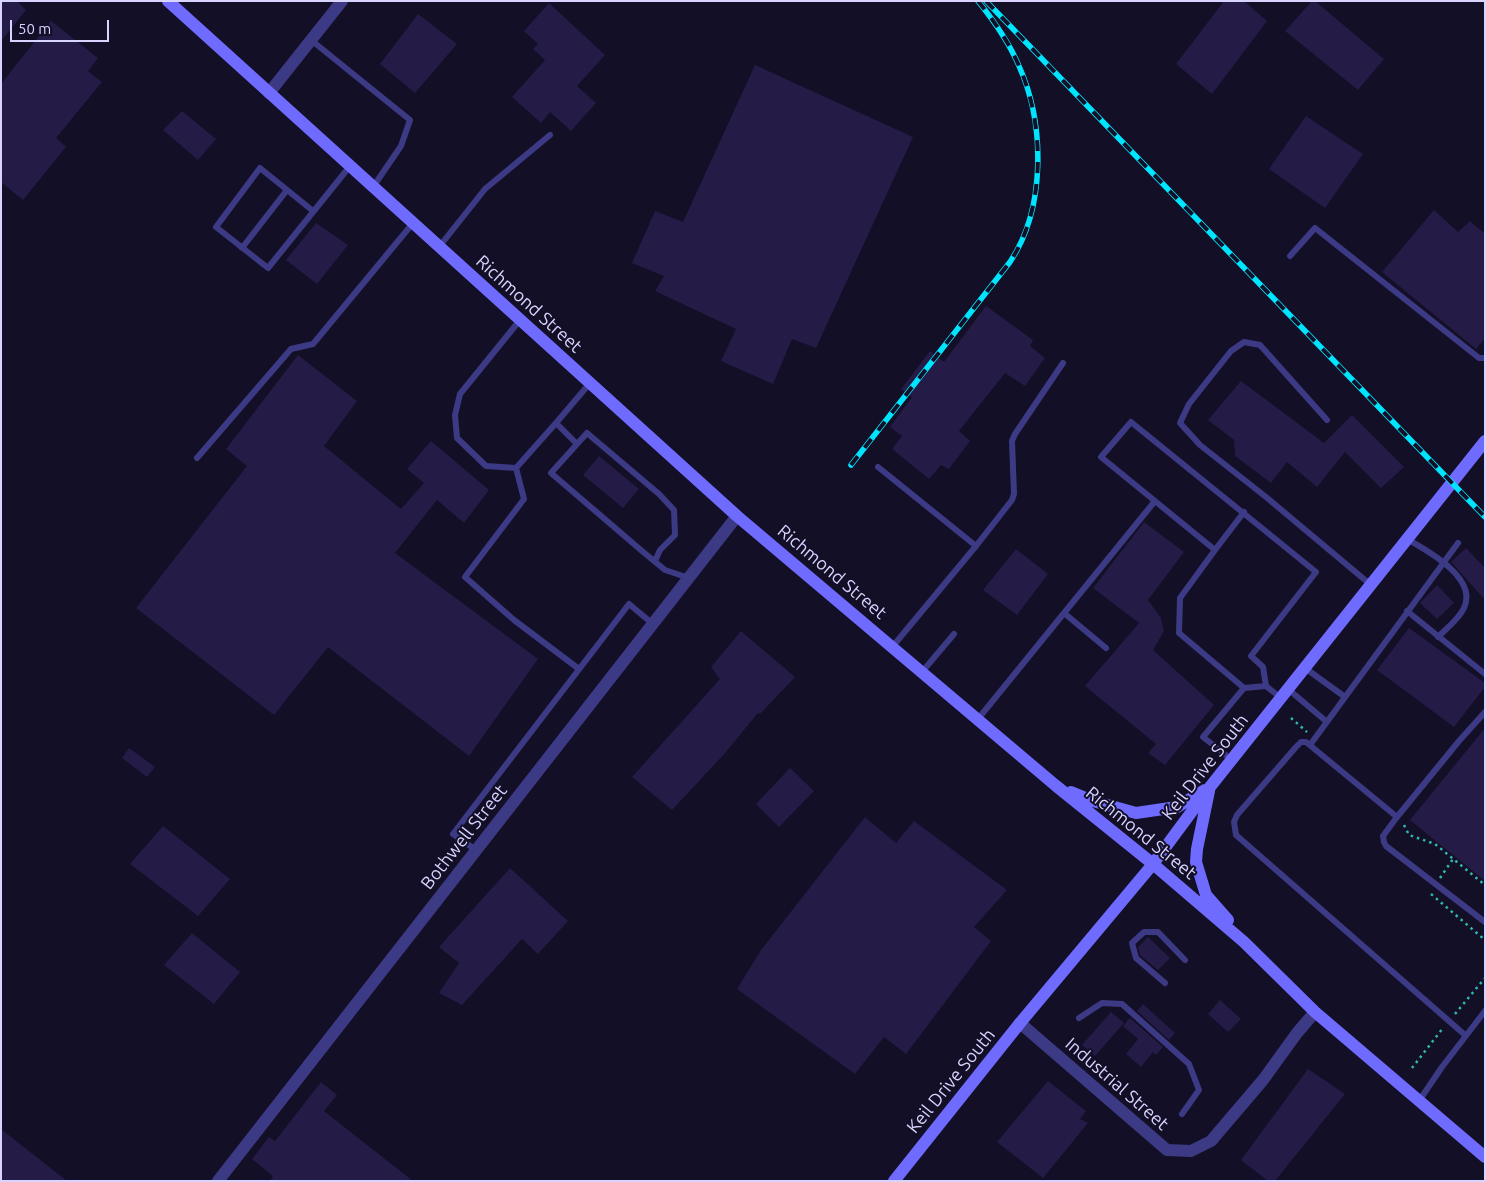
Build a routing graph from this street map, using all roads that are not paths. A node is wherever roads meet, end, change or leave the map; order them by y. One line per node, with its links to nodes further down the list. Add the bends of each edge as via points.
1 (168, 1): 4 (main road, Richmond Street)
2 (342, 1): 3 (street)
3 (311, 40): 4 (street); 7 (lane, via 410,120 401,146)
4 (269, 93): 6 (main road, Richmond Street)
5 (550, 135): 11 (lane, via 485,189)
6 (350, 166): 7 (main road, Richmond Street); 9 (lane)
7 (373, 187): 10 (main road, Richmond Street)
8 (287, 190): 9 (lane); 12 (lane); 12 (lane, via 260,168 216,227)
9 (313, 211): 12 (lane, via 268,268)
10 (413, 223): 11 (main road, Richmond Street); 22 (lane, via 313,344 291,349)
11 (439, 247): 14 (main road, Richmond Street)
12 (242, 248)
13 (1290, 256): 15 (lane, via 1315,228 1479,358)
14 (520, 320): 17 (main road, Richmond Street); 24 (lane, via 460,394 455,415 457,438 486,466)
15 (1485, 358)
16 (1063, 364): 30 (lane, via 1015,434 1012,441 1012,500)
17 (590, 383): 19 (lane); 27 (main road, Richmond Street)
18 (1327, 420): 35 (lane, via 1260,345 1244,342 1230,351 1189,404 1180,423 1200,445)
19 (556, 423): 21 (lane); 24 (lane)
20 (1485, 441): 28 (main road, Keil Drive South)
21 (577, 444): 32 (lane, via 551,473); 32 (lane, via 587,433 674,510 675,535)
22 (197, 458)
23 (878, 467): 30 (lane)
24 (516, 468): 44 (lane, via 524,499 466,577 514,620)
25 (1155, 501): 26 (lane, via 1101,457 1131,422); 31 (lane); 37 (lane)
26 (1244, 512): 31 (lane); 47 (lane, via 1316,572 1251,656 1263,667)
27 (738, 516): 34 (street, Bothwell Street); 41 (main road, Richmond Street)
28 (1407, 539): 33 (lane); 35 (main road, Keil Drive South)
29 (1458, 543): 33 (lane)
30 (976, 546): 41 (lane)
31 (1215, 550): 48 (lane, via 1180,598 1179,633)
32 (654, 561): 34 (lane, via 665,570)
33 (1444, 562): 36 (lane); 40 (lane, via 1465,585 1467,600 1460,615)
34 (689, 578): 38 (street, Bothwell Street)
35 (1371, 585): 43 (main road, Keil Drive South)
36 (1407, 611): 40 (lane); 50 (lane)
37 (1064, 613): 42 (lane); 52 (lane)
38 (653, 624): 44 (lane, via 630,604); 59 (street, Bothwell Street)
39 (954, 634): 45 (lane)
40 (1438, 637): 46 (lane)
41 (893, 646): 45 (main road, Richmond Street)
42 (1106, 648)
43 (1305, 668): 49 (main road, Keil Drive South); 50 (lane)
44 (579, 669): 59 (lane, via 453,834)
45 (922, 672): 52 (main road, Richmond Street)
46 (1485, 674)
47 (1266, 686): 48 (lane); 49 (lane)
48 (1244, 688): 55 (lane, via 1203,737)
49 (1284, 694): 53 (lane); 55 (main road, Keil Drive South)
50 (1345, 697): 53 (lane)
51 (1485, 712): 58 (lane)
52 (978, 719): 56 (main road, Richmond Street)
53 (1327, 722): 54 (lane)
54 (1310, 745): 58 (lane); 69 (lane, via 1301,742 1296,746 1237,815 1234,822 1236,835)
55 (1232, 760): 57 (main road, Keil Drive South)
56 (1055, 785): 57 (main road, via 1093,801 1136,813 1177,807); 60 (main road, Richmond Street)
57 (1210, 787): 60 (main road, Keil Drive South); 62 (main road, via 1196,862 1206,895)
58 (1397, 817): 61 (lane, via 1383,836 1386,846)
59 (476, 850): 73 (street, Bothwell Street)
60 (1153, 864): 62 (main road, Richmond Street); 68 (main road, Keil Drive South)
61 (1485, 922)
62 (1244, 942): 66 (main road, Richmond Street)
63 (1185, 960): 64 (lane, via 1158,932 1144,932 1132,943 1136,958)
64 (1165, 983)
65 (1485, 1011): 69 (lane)
66 (1315, 1012): 68 (street, Industrial Street, via 1211,1141 1191,1151 1166,1150); 70 (main road, Richmond Street)
67 (1079, 1018): 71 (lane, via 1102,1003 1122,1004 1189,1064 1199,1090)
68 (1020, 1024): 74 (main road, Keil Drive South)
69 (1465, 1035): 70 (lane)
70 (1419, 1101): 72 (main road, Richmond Street)
71 (1182, 1114)
72 (1485, 1157)
73 (218, 1181)
74 (894, 1181)

